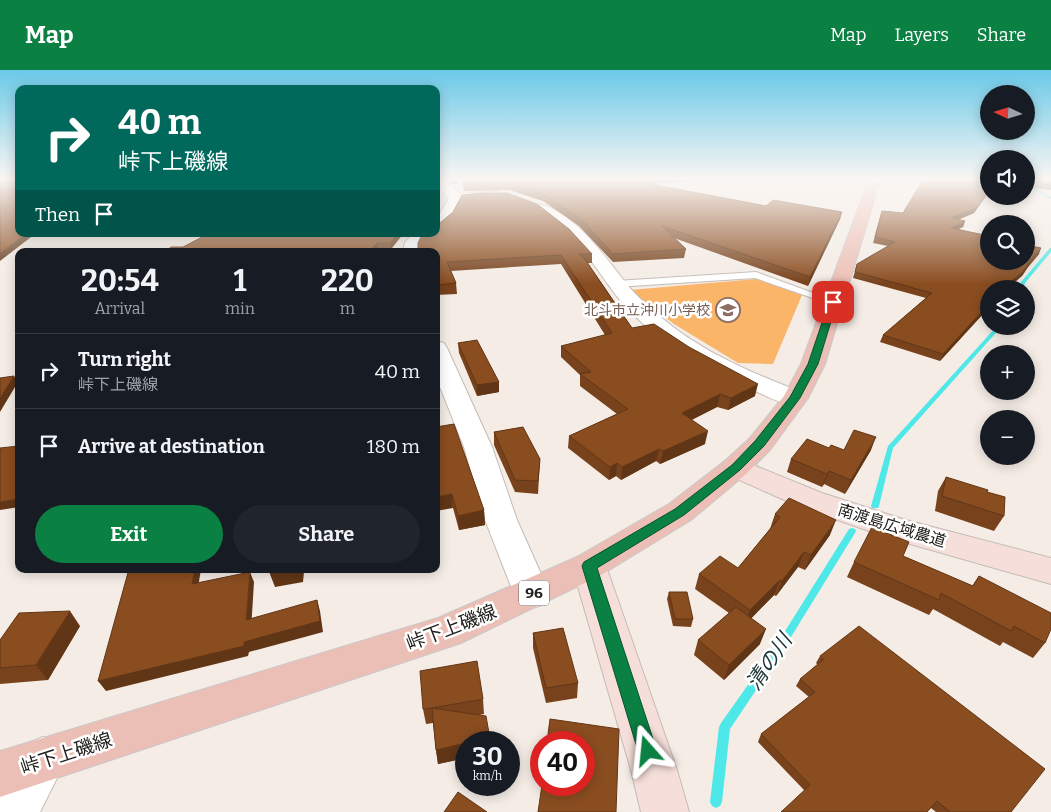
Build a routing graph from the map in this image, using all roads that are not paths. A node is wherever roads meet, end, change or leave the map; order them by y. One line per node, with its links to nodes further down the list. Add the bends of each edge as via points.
1 (549, 215): 5 (street, via 578,235)
2 (863, 215): 6 (main road, 峠下上磯線 / 96)
3 (418, 237): 4 (street)
4 (411, 248)
5 (616, 284): 6 (lane, via 756,275); 8 (street, via 652,320 691,347 768,388)
6 (833, 302): 8 (main road, 峠下上磯線 / 96, via 813,364)
7 (440, 366): 12 (street, via 478,447 501,520)
8 (795, 398): 9 (main road, 峠下上磯線 / 96, via 760,444)
9 (736, 467): 10 (main road, 峠下上磯線 / 96, via 680,512); 11 (street, 南渡島広域農道, via 811,500 902,530)
10 (589, 566): 12 (main road, 峠下上磯線 / 96); 16 (street)
11 (1051, 571)
12 (532, 594): 13 (main road, 峠下上磯線 / 96, via 447,632)
13 (43, 760): 14 (main road, 峠下上磯線 / 96); 15 (street)
14 (0, 774)
15 (14, 812)
16 (665, 812)

